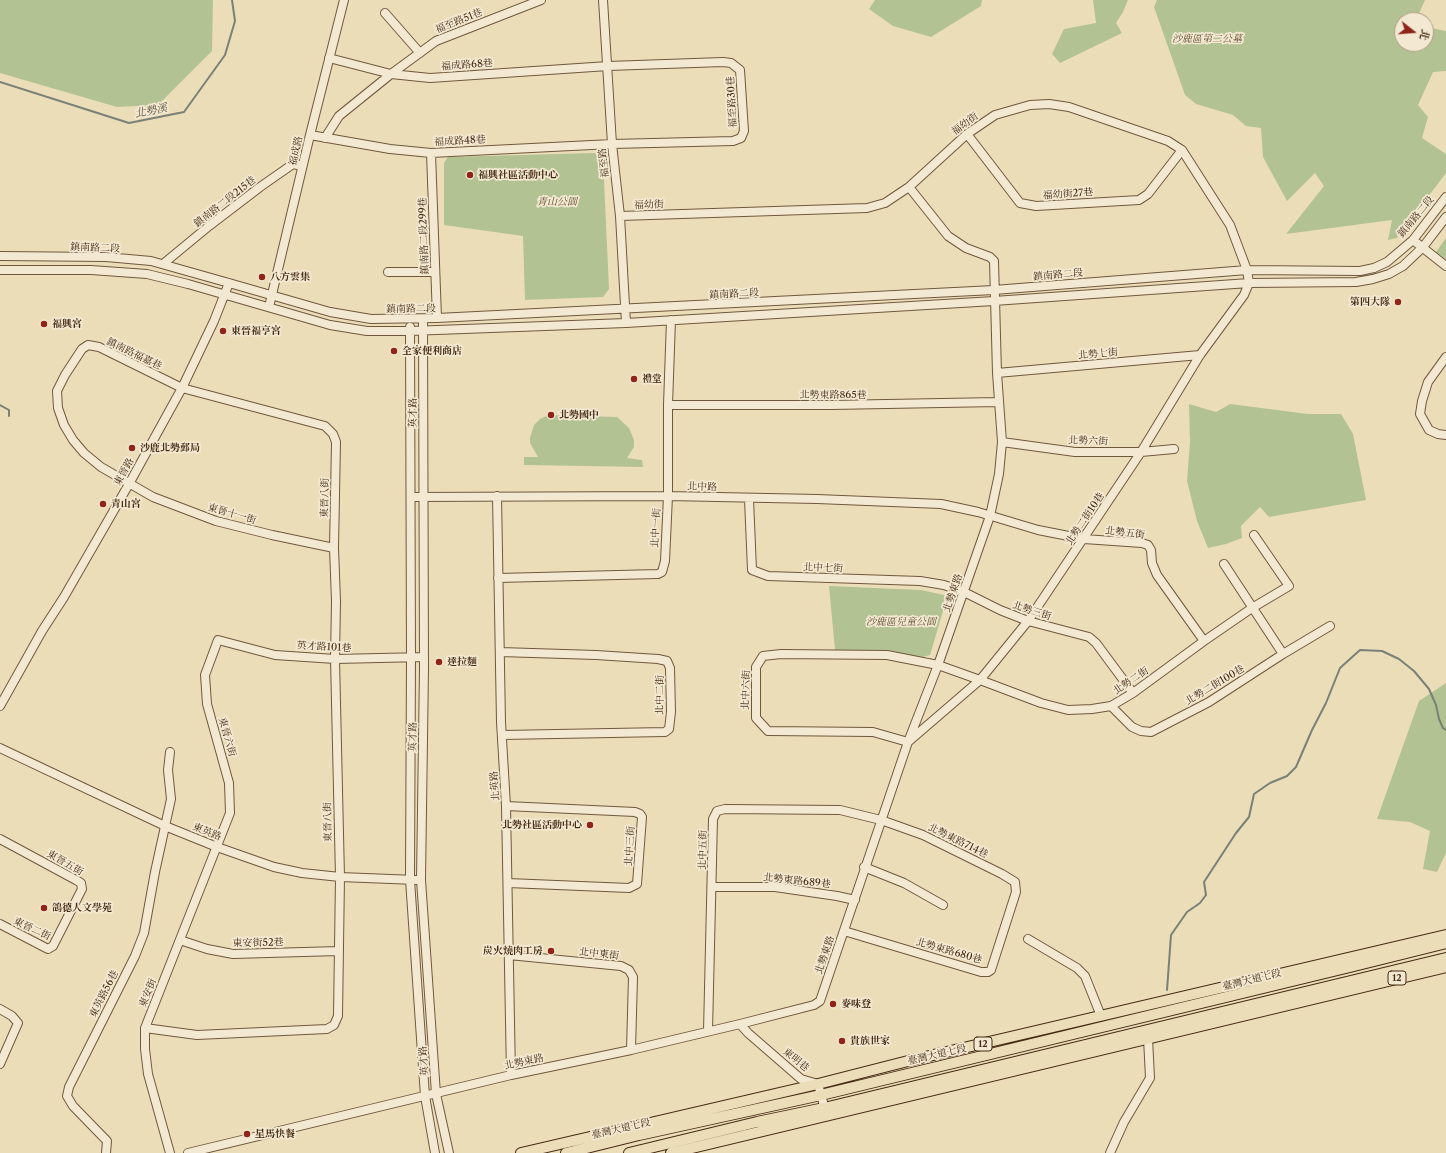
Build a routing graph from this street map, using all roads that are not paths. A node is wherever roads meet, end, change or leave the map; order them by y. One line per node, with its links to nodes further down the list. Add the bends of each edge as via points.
1 (344, 0): 6 (street, 福成路)
2 (541, 0): 5 (street, 福至路51巷, via 436,41)
3 (603, 0): 7 (street, 福至路)
4 (385, 13): 5 (street)
5 (420, 53): 8 (street, 福至路51巷)
6 (329, 58): 8 (street, 福成路68巷); 10 (street, 福成路)
7 (608, 66): 8 (street, 福成路68巷, via 430,78); 12 (street, 福至路); 12 (street, 福至路30巷, via 731,63 740,70 743,110 744,131 741,138 732,141)
8 (391, 74): 11 (street, 福至路51巷, via 339,116)
9 (966, 134): 13 (street, 福幼街, via 995,115 1030,105 1049,104 1069,107 1168,141); 13 (street, 福幼街27巷, via 1020,203 1036,206 1139,200 1148,194); 16 (street, 福幼街)
10 (310, 135): 11 (street, 福成路48巷); 15 (street, 福成路)
11 (325, 138): 14 (street, 福成路48巷)
12 (612, 144): 14 (street, 福成路48巷); 18 (street, 福至路)
13 (1182, 150): 26 (street, 福幼街, via 1230,225)
14 (431, 153): 28 (street, 鎮南路二段299巷)
15 (302, 166): 23 (street, 鎮南路二段215巷, via 293,164 209,226); 33 (street, 福成路)
16 (909, 187): 18 (street, 福幼街, via 885,203 868,208); 31 (street, 北勢東路, via 948,236 994,261)
17 (1446, 197): 20 (street, 鎮南路二段)
18 (620, 216): 36 (street, 福至路)
19 (1446, 217): 21 (street, 鎮南路二段)
20 (1413, 240): 21 (street); 26 (street, 鎮南路二段, via 1387,262 1360,271)
21 (1423, 247): 24 (street); 30 (street, 鎮南路二段, via 1403,266 1373,279 1356,282)
22 (0, 256): 23 (street, 鎮南路二段, via 106,258)
23 (163, 264): 29 (street, 鎮南路二段)
24 (1446, 266)
25 (0, 270): 32 (street, 鎮南路二段, via 91,270 147,274)
26 (1247, 270): 30 (street, 福幼街); 31 (street, 鎮南路二段)
27 (388, 272): 28 (street)
28 (435, 272): 37 (street, 鎮南路二段299巷)
29 (229, 283): 32 (street, 東晉路); 33 (street, 鎮南路二段)
30 (1248, 283): 34 (street, 鎮南路二段); 44 (street, 北勢二街10巷, via 1244,295)
31 (994, 290): 34 (street, 北勢東路); 36 (street, 鎮南路二段)
32 (225, 294): 35 (street, 鎮南路二段); 47 (street, 東晉路)
33 (272, 295): 35 (street, 福成路); 38 (street, 鎮南路二段, via 359,318)
34 (994, 301): 40 (street, 鎮南路二段); 46 (street, 北勢東路)
35 (269, 306): 42 (street, 鎮南路二段, via 348,329)
36 (625, 310): 37 (street, 鎮南路二段); 41 (street, 福至路)
37 (437, 318): 39 (street, 鎮南路二段)
38 (410, 319): 39 (street, 鎮南路二段); 42 (street, 英才路)
39 (423, 319): 43 (street, 英才路)
40 (671, 320): 41 (street, 鎮南路二段); 49 (street, 北中一街)
41 (626, 323): 43 (street, 鎮南路二段)
42 (410, 331): 43 (street, 鎮南路二段); 55 (street, 英才路)
43 (423, 331): 56 (street, 英才路)
44 (1200, 355): 46 (street, 北勢七街); 53 (street, 北勢二街10巷)
45 (1446, 357): 50 (street, via 1428,382 1420,414 1429,430)
46 (996, 373): 48 (street, 北勢東路)
47 (182, 388): 54 (street, 東晉路); 54 (street, 鎮南路福嘉巷, via 99,347 88,345 82,349 65,375 57,391 58,408 64,425 84,453 101,467); 63 (street, 東晉八街, via 318,424 333,434 336,442)
48 (998, 402): 49 (street, 北勢東路865巷, via 831,406); 51 (street, 北勢東路)
49 (668, 405): 58 (street, 北中一街)
50 (1446, 435)
51 (1002, 442): 53 (street, 北勢六街, via 1075,452); 60 (street, 北勢東路, via 999,474)
52 (1174, 449): 53 (street, 北勢六街)
53 (1141, 452): 62 (street, 北勢二街10巷)
54 (130, 484): 63 (street, 東晉十一街, via 153,497 216,521); 80 (street, 東晉路)
55 (411, 496): 56 (street, 北中路); 75 (street, 英才路)
56 (424, 496): 57 (street, 北中路); 74 (street, 英才路)
57 (497, 496): 58 (street, 北中路); 65 (street, 北英路)
58 (668, 496): 59 (street, 北中路); 65 (street, 北中一街, via 665,561 662,572 658,574)
59 (749, 498): 60 (street, 北中路, via 941,504); 66 (street, 北中七街, via 752,570 758,573 768,576 920,581)
60 (990, 516): 62 (street, 北勢五街, via 1038,530); 66 (street, 北勢東路)
61 (1254, 535): 67 (street, 北勢二街, via 1289,586)
62 (1084, 539): 68 (street, 北勢二街10巷); 70 (street, 北勢五街, via 1148,545 1157,575)
63 (334, 548): 76 (street, 東晉八街)
64 (1224, 564): 67 (street)
65 (498, 578): 72 (street, 北英路)
66 (964, 592): 68 (street, 北勢三街); 77 (street, 北勢東路)
67 (1252, 608): 70 (street, 北勢二街); 73 (street)
68 (1028, 621): 78 (street, 北勢二街10巷); 79 (street, 北勢三街, via 1089,637)
69 (1330, 626): 73 (street, 北勢二街100巷)
70 (1204, 641): 79 (street, 北勢二街)
71 (226, 642): 76 (street, 英才路101巷, via 275,655); 90 (street, 東晉六街, via 218,640 205,675 207,704 230,783 230,813)
72 (500, 652): 82 (street, 北英路); 82 (street, 北中二街, via 596,654 658,659 667,661 670,668 671,712 669,729 665,732)
73 (1283, 654): 81 (street, 北勢二街100巷, via 1209,702 1151,732 1141,731 1132,726)
74 (424, 657): 75 (street, 英才路101巷); 94 (street, 英才路)
75 (412, 658): 76 (street, 英才路101巷); 93 (street, 英才路)
76 (335, 659): 92 (street, 東晉八街)
77 (938, 665): 78 (street, 北勢二街); 83 (street, 北勢東路); 83 (street, 北中六街, via 887,655 781,654 763,656 756,667 756,718 768,731 873,732)
78 (980, 680): 81 (street, 北勢二街, via 1041,703 1068,710); 83 (street, 北勢二街10巷)
79 (1133, 693): 81 (street, 北勢二街)
80 (0, 706)
81 (1111, 706)
82 (502, 735): 86 (street, 北英路)
83 (908, 742): 87 (street, 北勢東路)
84 (0, 748): 88 (street, 東英路)
85 (170, 752): 88 (street, via 168,770 171,799)
86 (506, 806): 95 (street, 北英路); 95 (street, 北中三街, via 635,812 642,817 637,884 629,888)
87 (881, 820): 91 (street, 北勢東路); 96 (street, 北中五街, via 840,810 717,811 713,819); 97 (street, 北勢東路714巷, via 923,835 1002,874 1015,882)
88 (165, 826): 90 (street, 東英路); 125 (street, 東英路56巷, via 144,933 69,1087 67,1096 72,1106 107,1141)
89 (0, 839): 100 (street, 東晉五街, via 81,883 82,889)
90 (217, 847): 92 (street, 東英路, via 274,867); 105 (street, 東安街)
91 (864, 868): 98 (street, 北勢東路); 99 (street, via 904,883)
92 (340, 877): 93 (street, 東英路); 107 (street, 東晉八街)
93 (410, 880): 94 (street, 東英路); 123 (street, 英才路)
94 (421, 880): 121 (street, 英才路)
95 (508, 883): 108 (street, 北英路)
96 (712, 887): 98 (street, 北勢東路689巷, via 775,887); 115 (street, 北中五街)
97 (1016, 892): 102 (street, 北勢東路680巷, via 991,970 988,972)
98 (855, 900): 102 (street, 北勢東路)
99 (943, 905)
100 (65, 923): 101 (street, 東晉二街, via 53,946 48,949)
101 (0, 924)
102 (844, 931): 113 (street, 北勢東路, via 820,1001 814,1005)
103 (1446, 935): 112 (main road, 臺灣大道七段 / 12)
104 (1028, 939): 112 (street, via 1077,968 1085,976)
105 (180, 940): 107 (street, 東安街52巷, via 233,954); 114 (street, 東安街)
106 (1446, 943): 122 (main road, 臺灣大道七段 / 12)
107 (339, 951): 114 (street, 東晉八街, via 338,1016 334,1025 327,1030 197,1035)
108 (509, 956): 117 (street, 北中東街, via 621,966 629,970 633,977); 119 (street, 北英路)
109 (1446, 958): 124 (main road, 12)
110 (1446, 967): 116 (main road, 12)
111 (0, 1010): 118 (street, via 12,1016 18,1023)
112 (1101, 1016): 120 (main road, 臺灣大道七段 / 12)
113 (740, 1024): 115 (street, 北勢東路); 120 (street, 東明巷, via 801,1079)
114 (145, 1028): 126 (street, 東安街, via 148,1074)
115 (708, 1031): 117 (street, 北勢東路)
116 (1148, 1038): 124 (main road, 12); 134 (street, via 1150,1078 1124,1122)
117 (631, 1050): 119 (street, 北勢東路)
118 (0, 1064)
119 (511, 1075): 121 (street, 北勢東路)
120 (818, 1084): 122 (street); 130 (main road, 臺灣大道七段 / 12)
121 (436, 1094): 123 (street, 北勢東路); 129 (street, 英才路)
122 (821, 1095): 124 (street); 131 (main road, 臺灣大道七段 / 12)
123 (425, 1096): 127 (street, 北勢東路); 128 (street, 英才路)
124 (825, 1112): 132 (main road, 12, via 757,1122); 133 (main road, 12)
125 (106, 1153)
126 (170, 1153)
127 (188, 1153)
128 (435, 1153)
129 (449, 1153)
130 (521, 1153)
131 (566, 1153)
132 (629, 1153)
133 (671, 1153)
134 (1110, 1153)

